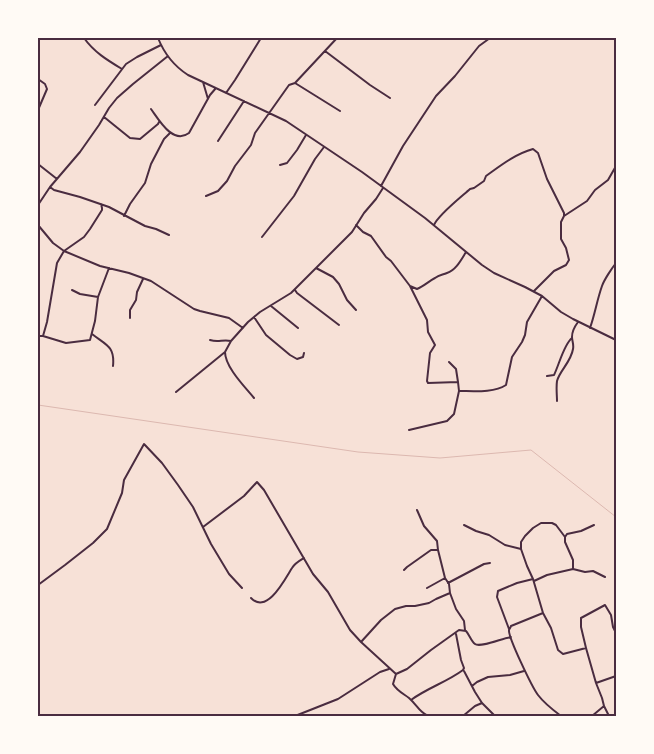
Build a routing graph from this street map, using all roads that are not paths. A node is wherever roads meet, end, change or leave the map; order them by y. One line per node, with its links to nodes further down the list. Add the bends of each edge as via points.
1 (45, 38): 7 (street)
2 (84, 38): 11 (street, via 90,47)
3 (158, 38): 8 (street)
4 (261, 38): 16 (street)
5 (337, 38): 9 (street)
6 (490, 38): 36 (street, via 479,46 436,96)
7 (38, 39)
8 (161, 45): 10 (street); 11 (street)
9 (325, 50): 14 (street); 17 (street)
10 (168, 56): 13 (street, via 179,69); 24 (street, via 118,98)
11 (122, 69): 20 (street)
12 (38, 79): 25 (street, via 47,89 38,110)
13 (203, 82): 15 (street); 18 (street)
14 (295, 83): 22 (street); 23 (street, via 288,85)
15 (216, 88): 16 (street); 18 (street)
16 (226, 93): 19 (street)
17 (390, 98)
18 (208, 99): 27 (street, via 189,133 182,136)
19 (244, 101): 23 (street); 29 (street)
20 (96, 105)
21 (151, 109): 26 (street)
22 (340, 111)
23 (270, 113): 28 (street); 37 (street, via 227,181 218,191)
24 (104, 117): 26 (street, via 130,138 140,139); 34 (street)
25 (38, 121)
26 (159, 122): 27 (street)
27 (170, 133): 40 (street, via 164,138 145,183)
28 (306, 135): 30 (street); 32 (street, via 287,163)
29 (218, 141)
30 (324, 147): 36 (street); 46 (street, via 294,196)
31 (38, 164): 34 (street)
32 (280, 165)
33 (616, 166): 41 (street, via 608,180)
34 (57, 179): 35 (street)
35 (50, 187): 38 (street); 39 (street)
36 (382, 187): 43 (street); 44 (street)
37 (206, 196)
38 (101, 204): 40 (street); 47 (street, via 102,210 90,230)
39 (38, 205)
40 (124, 216): 45 (street)
41 (564, 216): 43 (street, via 538,153 533,149 494,169 484,181 444,212); 56 (street, via 561,239 569,260)
42 (38, 225): 47 (street)
43 (434, 225): 48 (street)
44 (356, 226): 51 (street); 53 (street, via 371,236)
45 (169, 235)
46 (262, 236)
47 (64, 251): 50 (street); 70 (street, via 57,263)
48 (466, 252): 53 (street, via 448,273 420,288); 56 (street, via 494,273)
49 (616, 263): 67 (street, via 602,284)
50 (109, 268): 52 (street); 58 (street)
51 (316, 268): 55 (street); 60 (street, via 333,276)
52 (143, 278): 62 (street); 65 (street, via 194,309 229,318)
53 (410, 286): 80 (street, via 428,320 428,332 435,345 430,353 427,381)
54 (72, 290): 58 (street)
55 (295, 290): 59 (street); 64 (street)
56 (533, 291): 57 (street)
57 (542, 296): 63 (street); 81 (street, via 512,357 506,385 489,390)
58 (98, 297): 68 (street)
59 (271, 306): 61 (street); 66 (street)
60 (356, 310)
61 (254, 317): 65 (street); 76 (street, via 266,335 290,356 297,359)
62 (130, 318)
63 (578, 322): 67 (street); 71 (street)
64 (339, 325)
65 (243, 328): 73 (street)
66 (298, 328)
67 (590, 328): 74 (street)
68 (92, 334): 70 (street, via 90,340 66,342); 78 (street, via 112,350)
69 (38, 336): 70 (street)
70 (43, 336)
71 (572, 338): 79 (street, via 567,342 554,375); 84 (street, via 573,350 558,381)
72 (210, 340): 73 (street)
73 (231, 340): 75 (street)
74 (616, 340)
75 (224, 352): 82 (street); 83 (street, via 229,367)
76 (304, 353)
77 (449, 362): 80 (street, via 456,369)
78 (113, 366)
79 (547, 376)
80 (458, 382): 81 (street)
81 (459, 391): 85 (street, via 454,414 447,421)
82 (176, 392)
83 (254, 398)
84 (557, 401)
85 (409, 430)
86 (417, 510): 92 (street, via 424,526 437,541)
87 (464, 525): 91 (street, via 505,545)
88 (594, 525): 90 (street)
89 (203, 527): 93 (street, via 257,482); 101 (street, via 178,485 144,444 124,480 107,529); 102 (street, via 229,574)
90 (564, 536): 91 (street, via 556,525 541,523 525,536); 95 (street)
91 (521, 549): 99 (street)
92 (438, 550): 96 (street, via 431,550); 98 (street)
93 (304, 558): 105 (street, via 296,562 272,597 260,602); 112 (street)
94 (490, 564): 100 (street)
95 (573, 569): 97 (street, via 593,571); 99 (street)
96 (404, 570)
97 (605, 577)
98 (445, 578): 100 (street); 103 (street)
99 (534, 580): 106 (street); 108 (street, via 498,591 497,597)
100 (448, 583): 104 (street)
101 (38, 585)
102 (242, 588)
103 (427, 588)
104 (450, 593): 107 (street); 112 (street, via 429,603 395,609)
105 (250, 598)
106 (543, 613): 108 (street, via 511,626); 113 (street, via 558,650 563,654)
107 (465, 630): 109 (street); 111 (street, via 478,646)
108 (509, 630): 111 (street)
109 (456, 633): 115 (street); 117 (street)
110 (616, 633): 113 (street, via 605,606 595,610 581,618)
111 (511, 637): 116 (street)
112 (361, 642): 114 (street)
113 (586, 648): 119 (street)
114 (389, 668): 117 (street); 124 (street, via 338,699)
115 (463, 670): 120 (street); 121 (street)
116 (524, 672): 120 (street, via 488,677); 128 (street, via 538,695)
117 (396, 674): 121 (street, via 393,684)
118 (616, 676): 119 (street)
119 (596, 683): 123 (street)
120 (472, 686): 122 (street)
121 (411, 700): 125 (street, via 422,714)
122 (482, 702): 126 (street); 127 (street)
123 (604, 706): 129 (street); 130 (street)
124 (295, 716)
125 (428, 716)
126 (463, 716)
127 (495, 716)
128 (561, 716)
129 (592, 716)
130 (609, 716)

